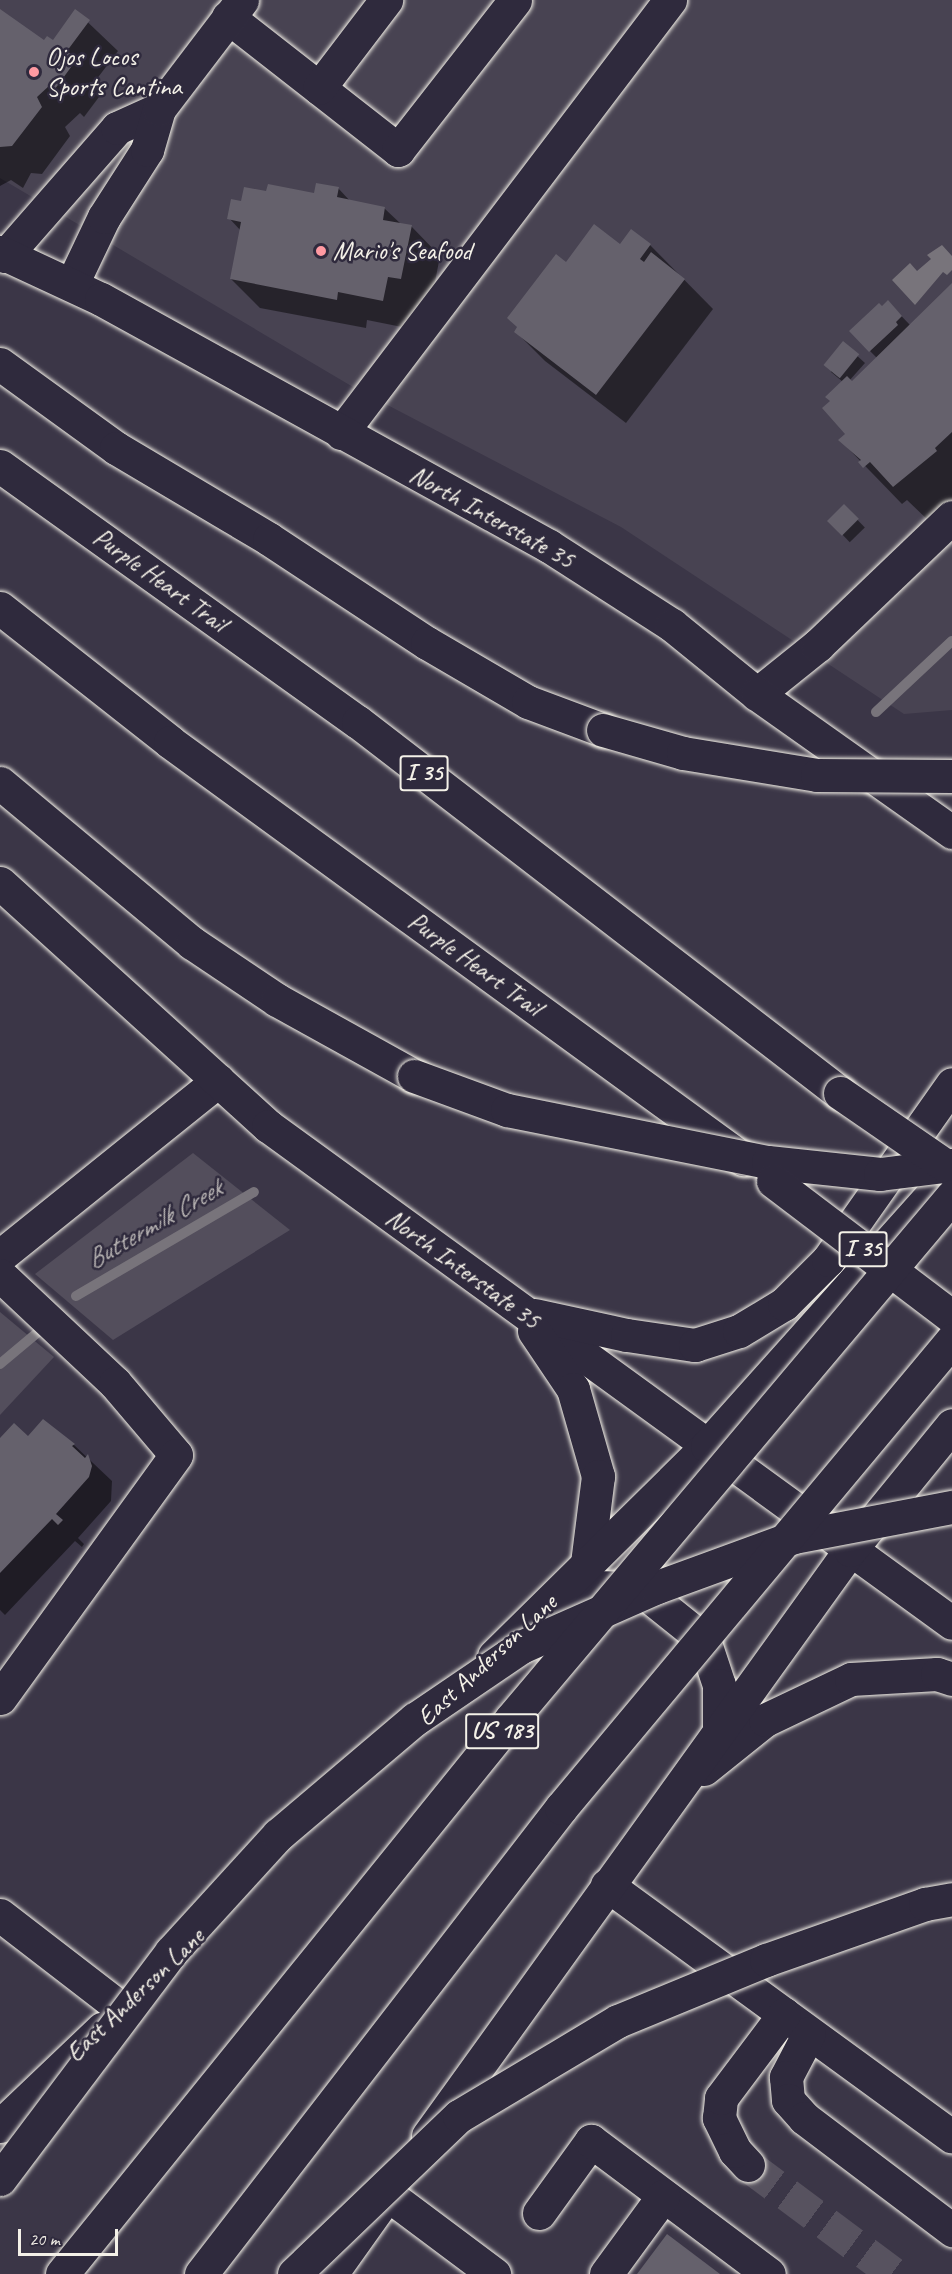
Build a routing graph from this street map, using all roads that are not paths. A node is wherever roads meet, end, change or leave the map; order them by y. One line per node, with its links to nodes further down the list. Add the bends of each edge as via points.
1 (386, 0): 5 (main road)
2 (515, 0): 5 (main road, via 398,150)
3 (670, 0): 10 (main road)
4 (235, 9): 5 (main road); 6 (main road)
5 (319, 88)
6 (159, 109): 7 (main road, via 117,128); 8 (main road, via 147,150 92,238)
7 (2, 254): 8 (main road, North Interstate 35)
8 (72, 284): 10 (main road, North Interstate 35)
9 (0, 364): 15 (main road, bridge, via 116,448 528,702 603,730 683,753 817,775)
10 (341, 433): 14 (main road, North Interstate 35, via 549,546 672,625)
11 (0, 466): 23 (main road, Purple Heart Trail / I 35, bridge, via 358,722 840,1093)
12 (952, 517): 14 (main road, via 818,645)
13 (0, 608): 28 (main road, Purple Heart Trail / I 35, bridge, via 170,742 774,1181)
14 (757, 694): 17 (main road, North Interstate 35)
15 (952, 776)
16 (0, 783): 22 (main road, bridge, via 192,943 277,1000 414,1076 507,1110 768,1162 880,1174)
17 (945, 824): 18 (main road)
18 (952, 854)
19 (0, 883): 20 (main road, North Interstate 35)
20 (218, 1081): 25 (main road); 27 (main road, North Interstate 35, via 268,1126)
21 (952, 1084): 27 (main road, via 828,1260 784,1304 739,1331 695,1345)
22 (952, 1165)
23 (952, 1171): 31 (main road, East Anderson Lane)
24 (952, 1197): 54 (main road, US 183, bridge, via 511,1719)
25 (0, 1256)
26 (0, 1275): 38 (main road, via 115,1383 176,1455)
27 (521, 1312): 31 (main road, North Interstate 35); 34 (main road, via 573,1389 598,1476)
28 (952, 1317)
29 (952, 1340): 55 (main road, bridge, via 561,1808)
30 (952, 1425): 33 (main road)
31 (707, 1446): 33 (main road, North Interstate 35); 34 (main road, East Anderson Lane)
32 (952, 1507): 49 (main road, bridge, via 794,1537 657,1587 521,1647 416,1719 278,1835 171,1952)
33 (850, 1550): 36 (main road, North Interstate 35); 39 (main road)
34 (587, 1563): 35 (main road, East Anderson Lane)
35 (532, 1622): 39 (main road, via 592,1587 639,1588 704,1640 719,1685); 44 (main road, East Anderson Lane, via 277,1854)
36 (952, 1623)
37 (952, 1679): 40 (main road, via 937,1674 851,1679 765,1720)
38 (0, 1698)
39 (719, 1728): 40 (main road)
40 (672, 1794): 41 (main road)
41 (607, 1885): 45 (main road); 50 (main road)
42 (952, 1899): 56 (main road, bridge, via 925,1904 766,1960 618,2021 459,2116)
43 (0, 1915): 44 (main road)
44 (123, 2009): 46 (main road, East Anderson Lane)
45 (797, 2024): 47 (main road); 48 (main road, via 721,2098 719,2118 735,2151); 53 (main road, via 786,2077 788,2100 804,2118)
46 (0, 2126)
47 (952, 2138)
48 (748, 2165)
49 (0, 2179)
50 (387, 2194): 57 (main road); 58 (main road)
51 (663, 2196): 52 (main road, via 591,2141); 59 (main road); 60 (main road)
52 (539, 2213)
53 (952, 2230)
54 (62, 2274)
55 (201, 2274)
56 (294, 2274)
57 (331, 2274)
58 (494, 2274)
59 (606, 2274)
60 (769, 2274)

